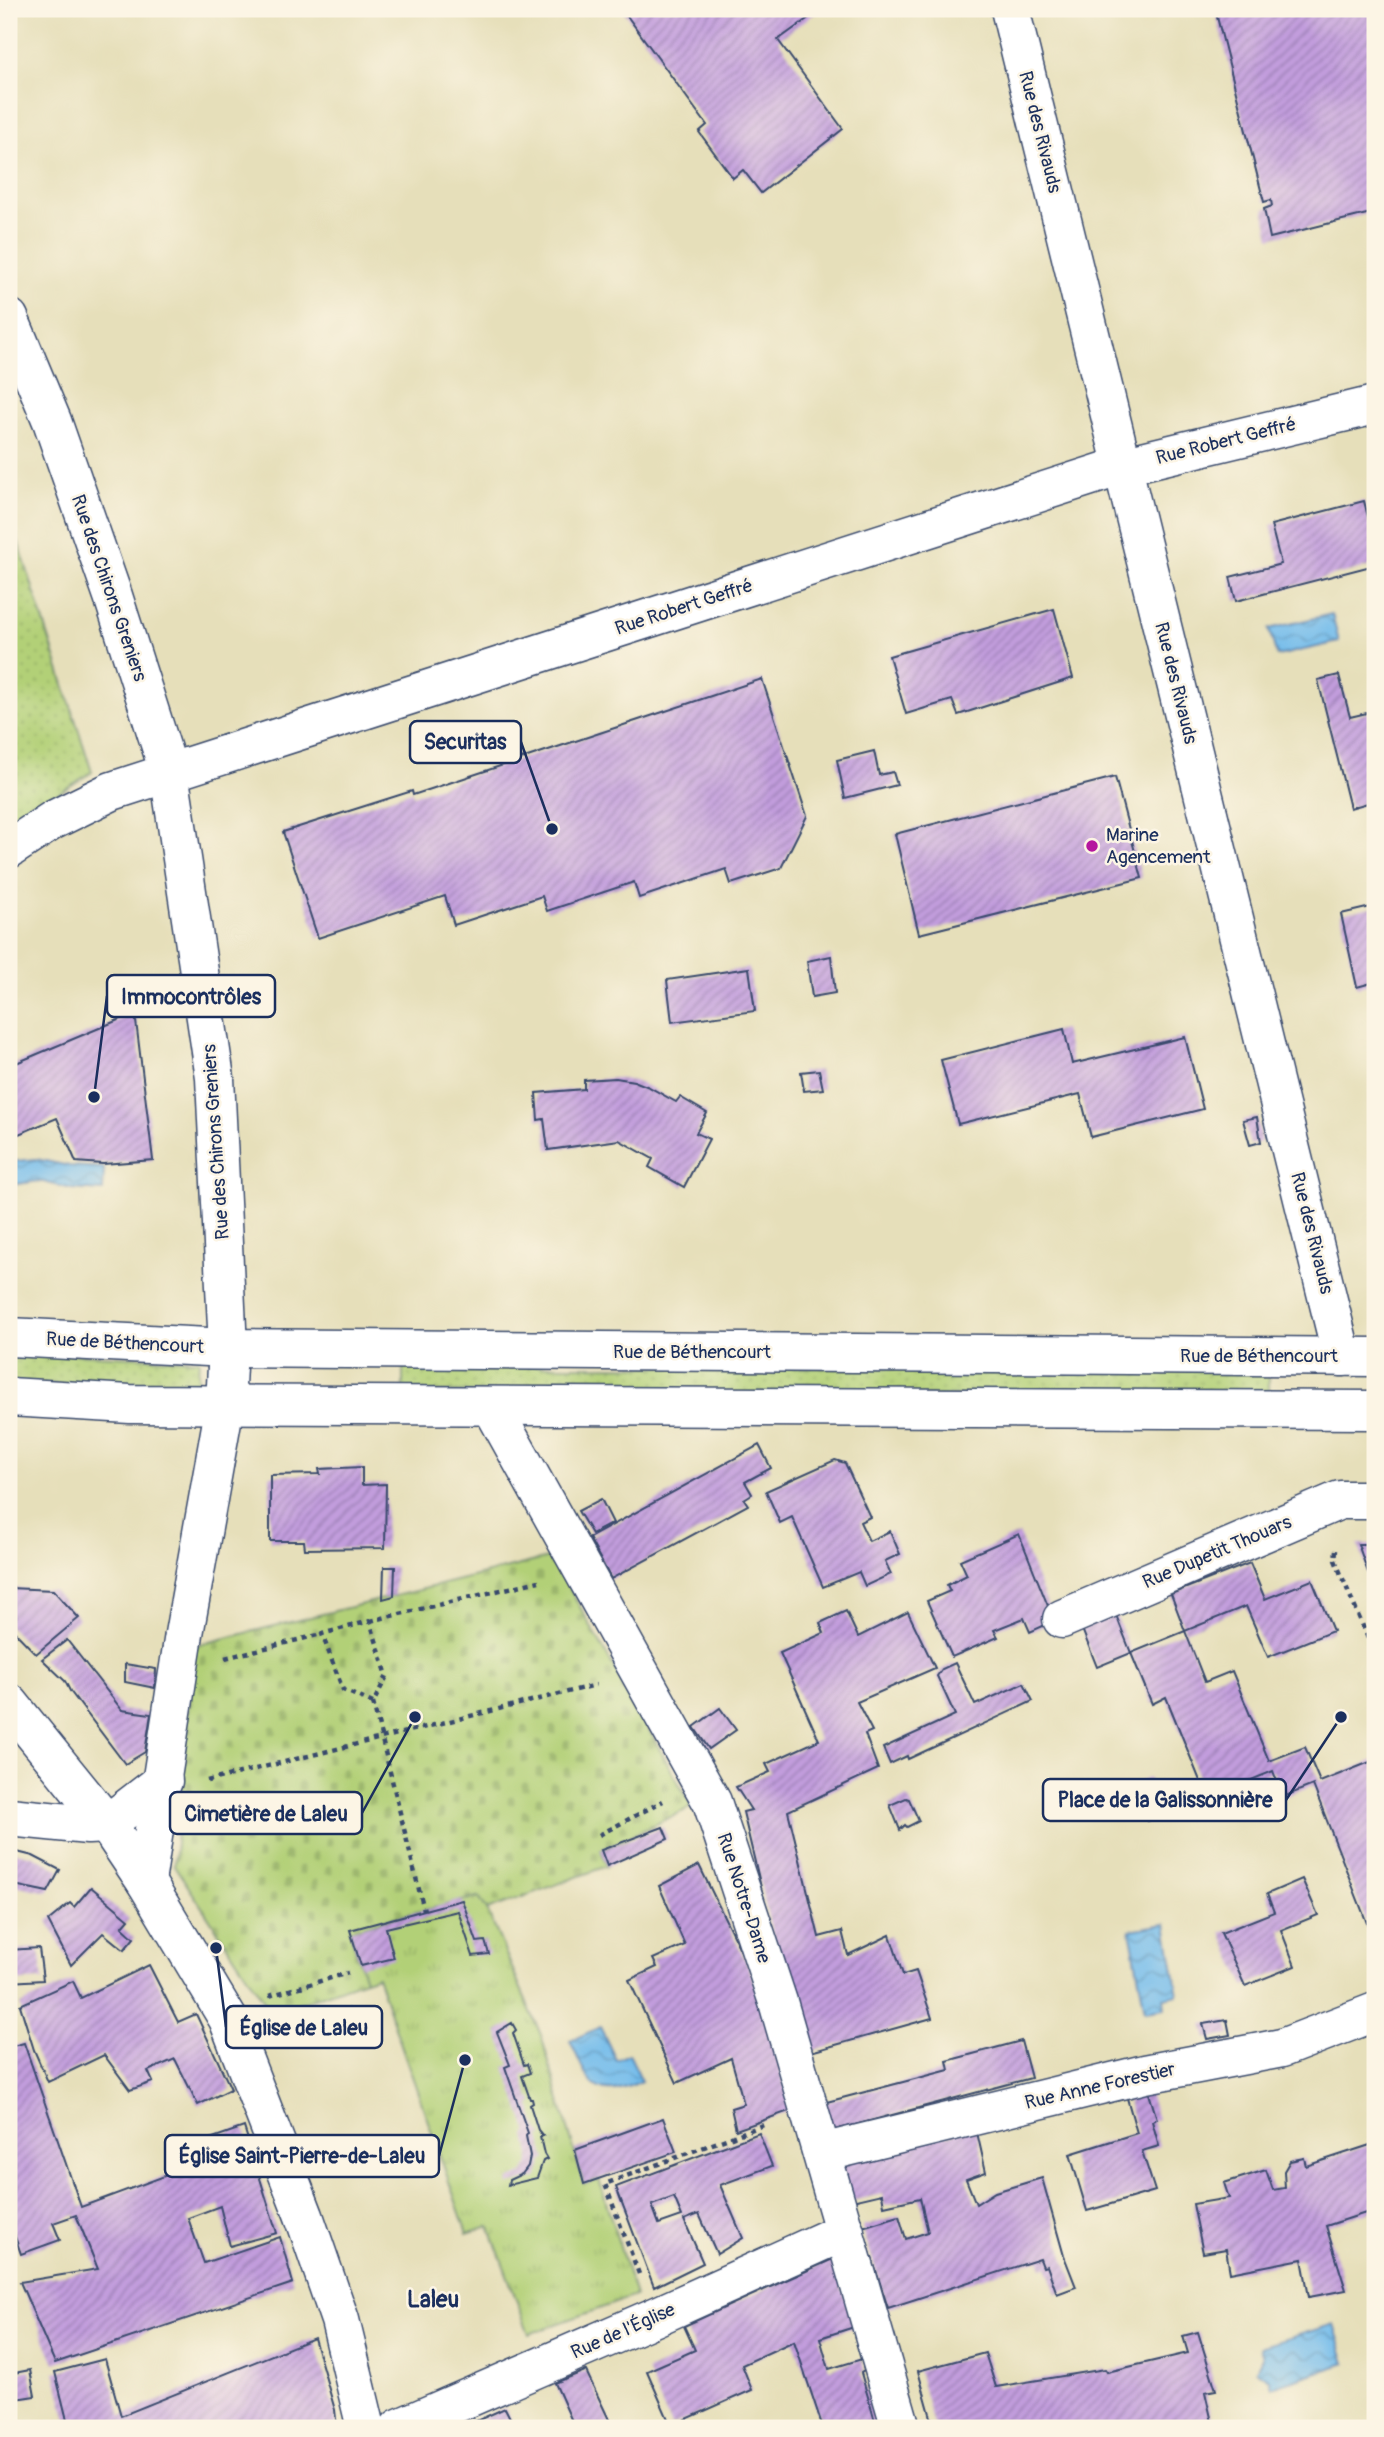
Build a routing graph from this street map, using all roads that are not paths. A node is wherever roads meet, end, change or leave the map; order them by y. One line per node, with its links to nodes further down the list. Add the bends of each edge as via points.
1 (1010, 9): 4 (street, Rue des Rivauds)
2 (9, 318): 5 (street, Rue des Chirons Greniers, via 52,421)
3 (1375, 405): 4 (street, Rue Robert Geffré)
4 (1122, 466): 5 (street, Rue Robert Geffré); 9 (street, Rue des Rivauds)
5 (169, 772): 6 (street, Rue Robert Geffré, via 112,791 53,820); 8 (street, Rue des Chirons Greniers, via 215,1078)
6 (9, 849)
7 (9, 1337): 8 (street, Rue de Béthencourt)
8 (228, 1348): 9 (street, Rue de Béthencourt); 11 (street, Rue des Chirons Greniers)
9 (1359, 1357)
10 (9, 1397): 11 (street, via 130,1405)
11 (225, 1404): 12 (street); 17 (street, Rue des Chirons Greniers)
12 (492, 1407): 13 (street); 22 (street, Rue Notre-Dame, via 712,1802)
13 (1375, 1410)
14 (1357, 1500): 15 (street, Rue Dupetit Thouars)
15 (1062, 1619)
16 (9, 1703): 19 (street)
17 (163, 1781): 19 (street); 20 (street, Rue des Chirons Greniers)
18 (9, 1817): 19 (street)
19 (107, 1824): 20 (street)
20 (146, 1882): 24 (street, via 228,2019 340,2320)
21 (1375, 2011): 22 (street, Rue Anne Forestier, via 1282,2048 1145,2074)
22 (822, 2152): 23 (street, Rue Notre-Dame)
23 (845, 2231): 25 (street, Rue de l'Église); 26 (street, Rue Notre-Dame)
24 (366, 2428)
25 (399, 2428)
26 (901, 2428)

